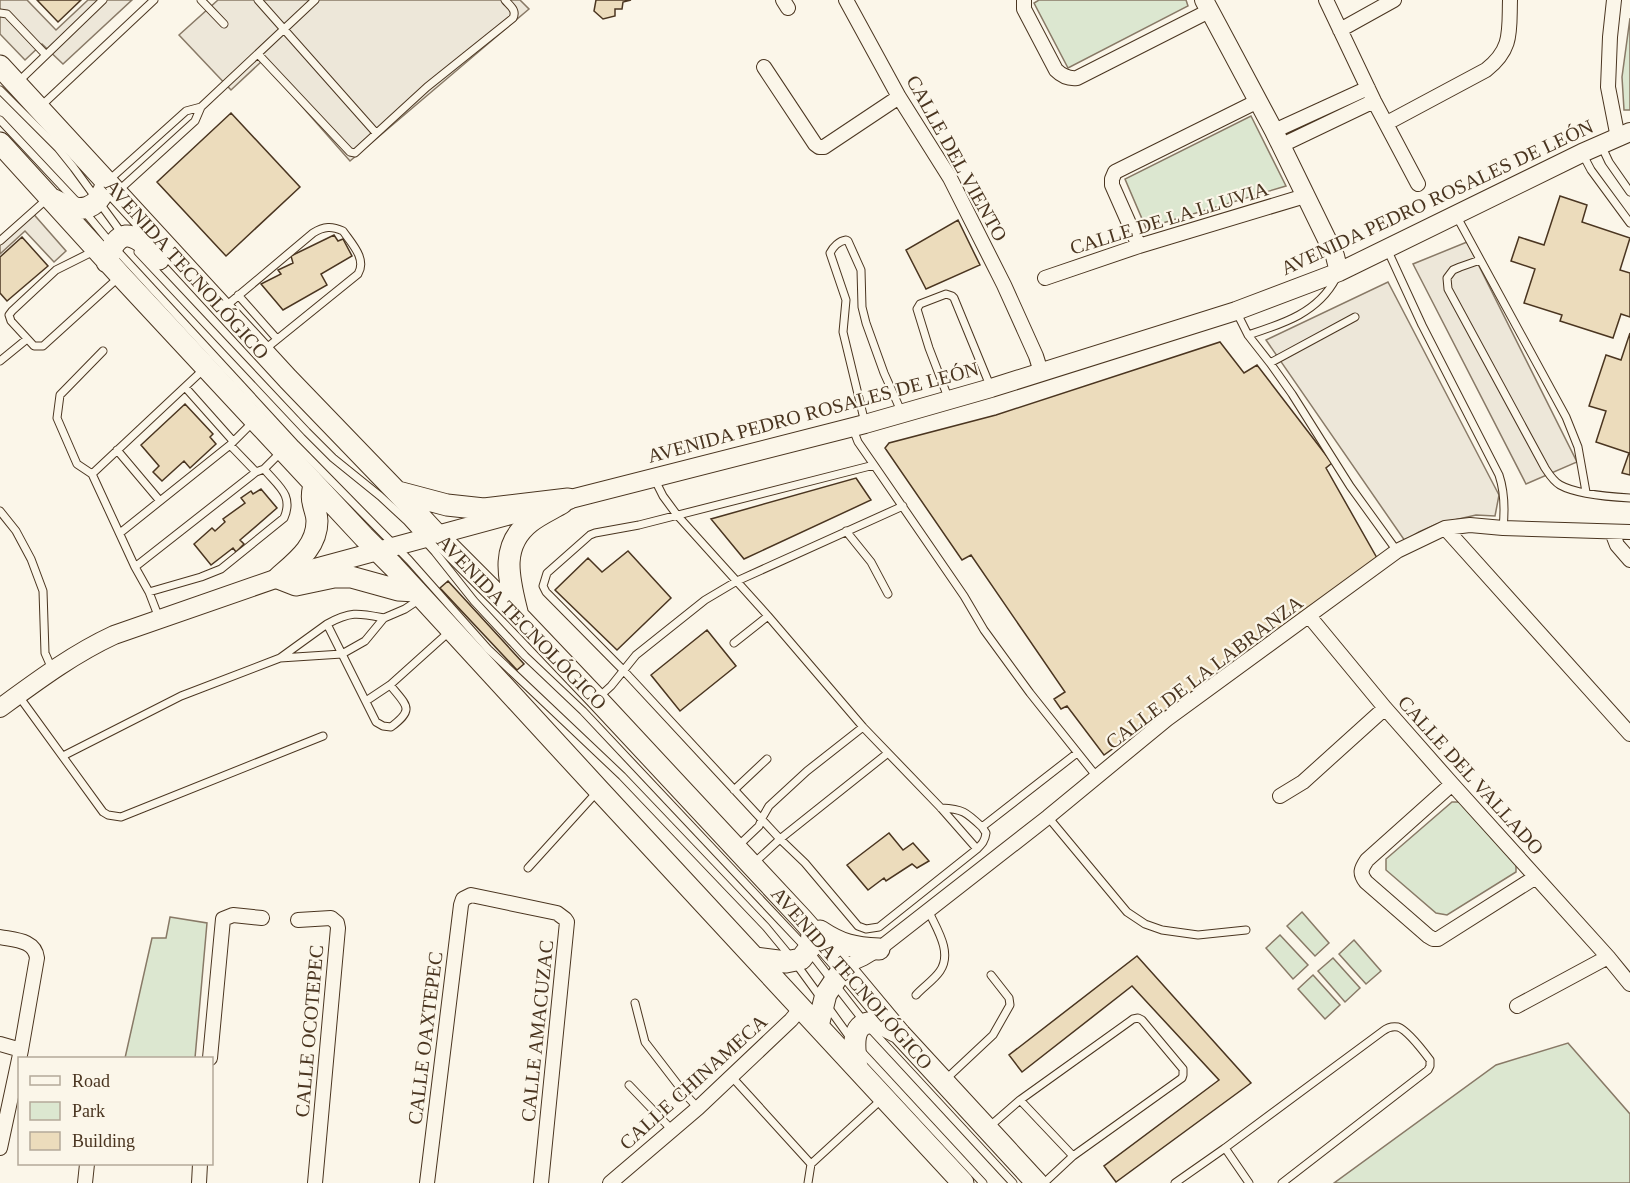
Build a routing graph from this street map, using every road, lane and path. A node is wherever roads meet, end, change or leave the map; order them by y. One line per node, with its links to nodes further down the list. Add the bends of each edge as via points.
1 (103, 0): 19 (lane)
2 (154, 0): 27 (lane)
3 (201, 0): 15 (lane)
4 (258, 0): 16 (lane)
5 (315, 0): 16 (lane)
6 (505, 0): 30 (lane, via 513,9 513,18)
7 (846, 0): 24 (street, CALLE DEL VIENTO)
8 (1024, 0): 13 (street, via 1024,9 1056,70 1071,79)
9 (1326, 0): 17 (street)
10 (1394, 0): 17 (street)
11 (1510, 0): 29 (street, via 1508,41 1497,62)
12 (1614, 0): 33 (street, via 1608,87)
13 (1207, 5): 25 (main road)
14 (0, 13): 19 (lane, via 7,14)
15 (224, 24)
16 (283, 28): 18 (lane); 30 (lane)
17 (1340, 30): 23 (street)
18 (258, 54): 26 (lane); 30 (lane, via 350,152 355,153)
19 (46, 55): 22 (lane)
20 (0, 66): 22 (main road, AVENIDA TECNOLÓGICO)
21 (764, 67): 24 (street, via 819,147)
22 (8, 87): 27 (main road, AVENIDA TECNOLÓGICO); 39 (lane)
23 (1371, 94): 29 (street); 32 (street)
24 (899, 97): 63 (street, CALLE DEL VIENTO, via 950,178 1004,285)
25 (1258, 101): 32 (main road); 45 (street, via 1115,172 1112,185)
26 (201, 107): 31 (lane, via 186,111); 35 (lane, via 195,121)
27 (39, 108): 39 (main road, AVENIDA TECNOLÓGICO)
28 (0, 120): 39 (lane)
29 (1387, 123): 37 (street)
30 (376, 133)
31 (156, 137): 35 (lane); 39 (lane)
32 (1277, 138): 40 (main road)
33 (1616, 138): 36 (main road, AVENIDA PEDRO ROSALES DE LEÓN); 38 (lane, via 1609,162)
34 (0, 143): 41 (main road)
35 (166, 147): 39 (lane)
36 (1582, 153): 42 (main road, AVENIDA PEDRO ROSALES DE LEÓN); 43 (lane)
37 (1418, 184)
38 (1630, 192)
39 (101, 196): 41 (main road, via 67,207); 47 (lane); 47 (lane); 51 (main road, AVENIDA TECNOLÓGICO)
40 (1305, 196): 45 (street, CALLE DE LA LLUVIA); 49 (main road)
41 (49, 197): 44 (lane); 47 (main road)
42 (1456, 214): 46 (main road, AVENIDA PEDRO ROSALES DE LEÓN); 48 (lane)
43 (1630, 223)
44 (0, 241)
45 (1139, 246): 50 (street, CALLE DE LA LLUVIA)
46 (1387, 249): 49 (main road, AVENIDA PEDRO ROSALES DE LEÓN); 89 (lane, via 1499,475 1505,504)
47 (112, 254): 57 (lane, via 43,346 34,346); 57 (lane, via 56,270 12,311 10,321); 62 (main road); 64 (main road, via 135,237 145,243 248,354); 94 (lane, via 333,458); 95 (lane, via 296,444)
48 (1480, 260): 81 (lane, via 1566,417 1578,447); 81 (lane, via 1450,273 1448,289 1545,468 1561,486)
49 (1339, 272): 54 (main road, AVENIDA PEDRO ROSALES DE LEÓN); 56 (lane, via 1323,297 1305,312)
50 (1045, 278)
51 (230, 302): 58 (main road, AVENIDA TECNOLÓGICO); 58 (lane, via 321,228 343,231 361,261 360,270)
52 (862, 307): 53 (lane); 53 (lane, via 861,270 846,240 830,253); 68 (lane)
53 (846, 309): 70 (lane, via 843,332)
54 (1236, 311): 56 (lane); 63 (main road, AVENIDA PEDRO ROSALES DE LEÓN)
55 (1355, 317): 61 (lane)
56 (1248, 335): 61 (lane)
57 (27, 339): 60 (lane)
58 (269, 345): 64 (main road, AVENIDA TECNOLÓGICO)
59 (103, 351): 77 (lane, via 60,394 57,418 77,464)
60 (0, 362)
61 (1270, 363): 96 (lane)
62 (206, 367): 65 (lane); 69 (main road)
63 (1041, 372): 66 (main road, AVENIDA PEDRO ROSALES DE LEÓN)
64 (288, 379): 80 (main road, AVENIDA TECNOLÓGICO)
65 (185, 387): 71 (lane); 72 (lane)
66 (991, 388): 67 (main road, AVENIDA PEDRO ROSALES DE LEÓN); 67 (lane, via 954,298 946,294 920,304 917,311)
67 (949, 400): 68 (main road, AVENIDA PEDRO ROSALES DE LEÓN)
68 (902, 414): 70 (main road, AVENIDA PEDRO ROSALES DE LEÓN)
69 (255, 419): 71 (lane); 73 (main road)
70 (859, 426): 74 (lane, via 858,442); 78 (main road, AVENIDA PEDRO ROSALES DE LEÓN)
71 (231, 443): 76 (lane); 84 (lane)
72 (117, 450): 77 (lane); 84 (lane)
73 (284, 450): 75 (lane); 79 (main road)
74 (874, 465): 85 (lane); 87 (lane)
75 (264, 469): 76 (lane); 101 (lane, via 284,492 288,509 284,518 221,569)
76 (256, 472): 98 (lane)
77 (92, 474): 91 (lane)
78 (654, 477): 83 (main road, AVENIDA PEDRO ROSALES DE LEÓN); 87 (lane)
79 (314, 484): 95 (main road); 99 (main road, via 315,536 308,549)
80 (398, 492): 83 (main road, via 447,505 484,509); 94 (main road, AVENIDA TECNOLÓGICO)
81 (1586, 492): 82 (lane)
82 (1630, 498)
83 (568, 499): 94 (main road, AVENIDA PEDRO ROSALES DE LEÓN); 106 (main road, via 532,520 511,547 510,582)
84 (160, 501): 91 (lane)
85 (903, 506): 90 (lane); 125 (lane, via 989,638)
86 (0, 511): 114 (lane, via 32,558 43,591 45,653)
87 (677, 515): 100 (lane); 115 (lane, via 590,535 544,579 546,591)
88 (1445, 528): 89 (street, CALLE DE LA LABRANZA); 96 (street, CALLE DE LA LABRANZA); 122 (street)
89 (1503, 528): 92 (street, CALLE DE LA LABRANZA)
90 (846, 531): 100 (lane); 102 (lane, via 871,562)
91 (120, 532): 98 (lane)
92 (1612, 532): 93 (street, CALLE DE LA LABRANZA); 97 (street)
93 (1630, 532)
94 (430, 536): 95 (main road, AVENIDA PEDRO ROSALES DE LEÓN); 106 (main road, AVENIDA TECNOLÓGICO); 149 (lane, via 474,601)
95 (387, 549): 99 (main road, AVENIDA PEDRO ROSALES DE LEÓN); 103 (main road); 149 (lane, via 622,776 766,927)
96 (1397, 551): 105 (street, CALLE DE LA LABRANZA)
97 (1630, 560)
98 (135, 567): 101 (lane)
99 (278, 578): 103 (main road, via 296,585 351,577); 108 (main road, AVENIDA PEDRO ROSALES DE LEÓN)
100 (737, 581): 104 (lane); 115 (lane, via 705,600 636,655)
101 (149, 592): 108 (lane)
102 (888, 594)
103 (419, 595): 107 (lane, via 405,609); 110 (main road)
104 (768, 616): 111 (lane); 121 (lane)
105 (1310, 616): 120 (street, CALLE DEL VALLADO); 128 (street, CALLE DE LA LABRANZA, via 1167,719)
106 (519, 617): 117 (main road, AVENIDA TECNOLÓGICO)
107 (384, 618): 109 (lane, via 358,613); 112 (lane, via 365,641)
108 (160, 619): 114 (main road, AVENIDA PEDRO ROSALES DE LEÓN, via 114,635)
109 (327, 624): 112 (lane); 113 (lane)
110 (451, 630): 116 (lane); 130 (main road)
111 (734, 643)
112 (342, 654): 113 (lane); 119 (lane)
113 (280, 658): 126 (lane, via 181,696)
114 (52, 670): 118 (main road, AVENIDA PEDRO ROSALES DE LEÓN)
115 (624, 670): 117 (lane); 131 (lane)
116 (390, 685): 119 (lane); 119 (lane, via 407,710 391,727 376,722)
117 (597, 699): 138 (main road, AVENIDA TECNOLÓGICO)
118 (7, 700): 126 (lane)
119 (366, 701)
120 (1385, 708): 129 (street, CALLE DEL VALLADO); 132 (street, via 1303,782)
121 (863, 727): 124 (lane); 135 (lane, via 807,771 769,806)
122 (1630, 734)
123 (323, 736): 126 (lane, via 121,817 103,812)
124 (888, 753): 133 (lane); 137 (lane)
125 (1077, 753): 128 (lane); 136 (lane)
126 (63, 756)
127 (767, 759): 131 (lane)
128 (1097, 777): 134 (street, CALLE DE LA LABRANZA)
129 (1452, 784): 142 (street, CALLE DEL VALLADO); 142 (street, via 1367,860 1361,873 1366,882 1428,936 1438,939)
130 (599, 790): 141 (lane); 152 (main road)
131 (734, 790): 135 (lane)
132 (1280, 796)
133 (941, 808): 136 (lane, via 959,809); 139 (lane)
134 (1048, 817): 144 (street, CALLE DE LA LABRANZA); 147 (lane, via 1127,912 1145,924 1198,935)
135 (762, 818): 137 (lane); 138 (lane)
136 (982, 827): 139 (lane, via 986,838)
137 (780, 839): 139 (lane, via 858,926 870,930 879,927); 140 (lane)
138 (735, 849): 140 (main road, AVENIDA TECNOLÓGICO)
139 (977, 849)
140 (751, 865): 149 (main road, AVENIDA TECNOLÓGICO)
141 (528, 868)
142 (1536, 877): 151 (street, CALLE DEL VALLADO)
143 (464, 899): 187 (street, CALLE OAXTEPEC); 188 (street, CALLE AMACUZAC, via 471,895 557,913 567,922)
144 (928, 909): 150 (street, CALLE DE LA LABRANZA); 156 (lane, via 946,957 940,971)
145 (262, 918): 167 (street, via 233,915 223,919)
146 (298, 920): 186 (street, CALLE OCOTEPEC, via 331,918 338,928)
147 (1246, 930)
148 (0, 937): 165 (street, via 26,942 34,948 37,958)
149 (804, 941): 150 (main road, via 833,939 846,946); 152 (main road, via 786,962); 154 (main road, AVENIDA TECNOLÓGICO); 154 (lane)
150 (879, 949): 154 (street, CALLE DE LA LABRANZA)
151 (1608, 957): 155 (street, CALLE DEL VALLADO); 158 (street)
152 (755, 958): 159 (main road)
153 (991, 975): 171 (lane, via 1010,1005 993,1035)
154 (830, 984): 159 (main road); 160 (lane); 161 (main road); 162 (main road, AVENIDA TECNOLÓGICO); 163 (lane)
155 (1630, 984)
156 (916, 995)
157 (635, 1003): 175 (lane, via 645,1042)
158 (1517, 1006)
159 (801, 1008): 161 (main road); 170 (street, CALLE CHINAMECA)
160 (866, 1024): 162 (main road, via 878,1023); 163 (main road, via 857,1031); 193 (lane)
161 (818, 1026): 169 (main road)
162 (899, 1033): 171 (main road, AVENIDA TECNOLÓGICO)
163 (854, 1043): 169 (main road); 192 (lane)
164 (0, 1044): 165 (street)
165 (21, 1050): 166 (street)
166 (20, 1057)
167 (210, 1057)
168 (18, 1064): 178 (street)
169 (858, 1068): 173 (main road)
170 (731, 1076): 175 (street, CALLE CHINAMECA); 181 (lane)
171 (943, 1081): 176 (main road, AVENIDA TECNOLÓGICO)
172 (629, 1085): 177 (lane)
173 (884, 1097): 181 (lane); 191 (main road)
174 (1020, 1100): 176 (lane); 180 (lane); 180 (lane, via 1133,1019 1142,1020 1183,1070 1182,1078)
175 (698, 1108): 177 (street, CALLE CHINAMECA)
176 (988, 1129): 194 (main road, AVENIDA TECNOLÓGICO)
177 (672, 1130): 189 (street, CALLE CHINAMECA)
178 (0, 1148)
179 (1226, 1148): 196 (lane); 197 (lane); 198 (lane, via 1383,1030 1395,1026 1402,1029 1430,1060 1428,1070)
180 (1073, 1156): 195 (lane)
181 (811, 1164): 190 (lane)
182 (87, 1165): 184 (street)
183 (200, 1165): 185 (street)
184 (85, 1183)
185 (199, 1183)
186 (315, 1183)
187 (427, 1183)
188 (540, 1183)
189 (610, 1183)
190 (808, 1183)
191 (963, 1183)
192 (983, 1183)
193 (1013, 1183)
194 (1037, 1183)
195 (1044, 1183)
196 (1175, 1183)
197 (1249, 1183)
198 (1282, 1183)

